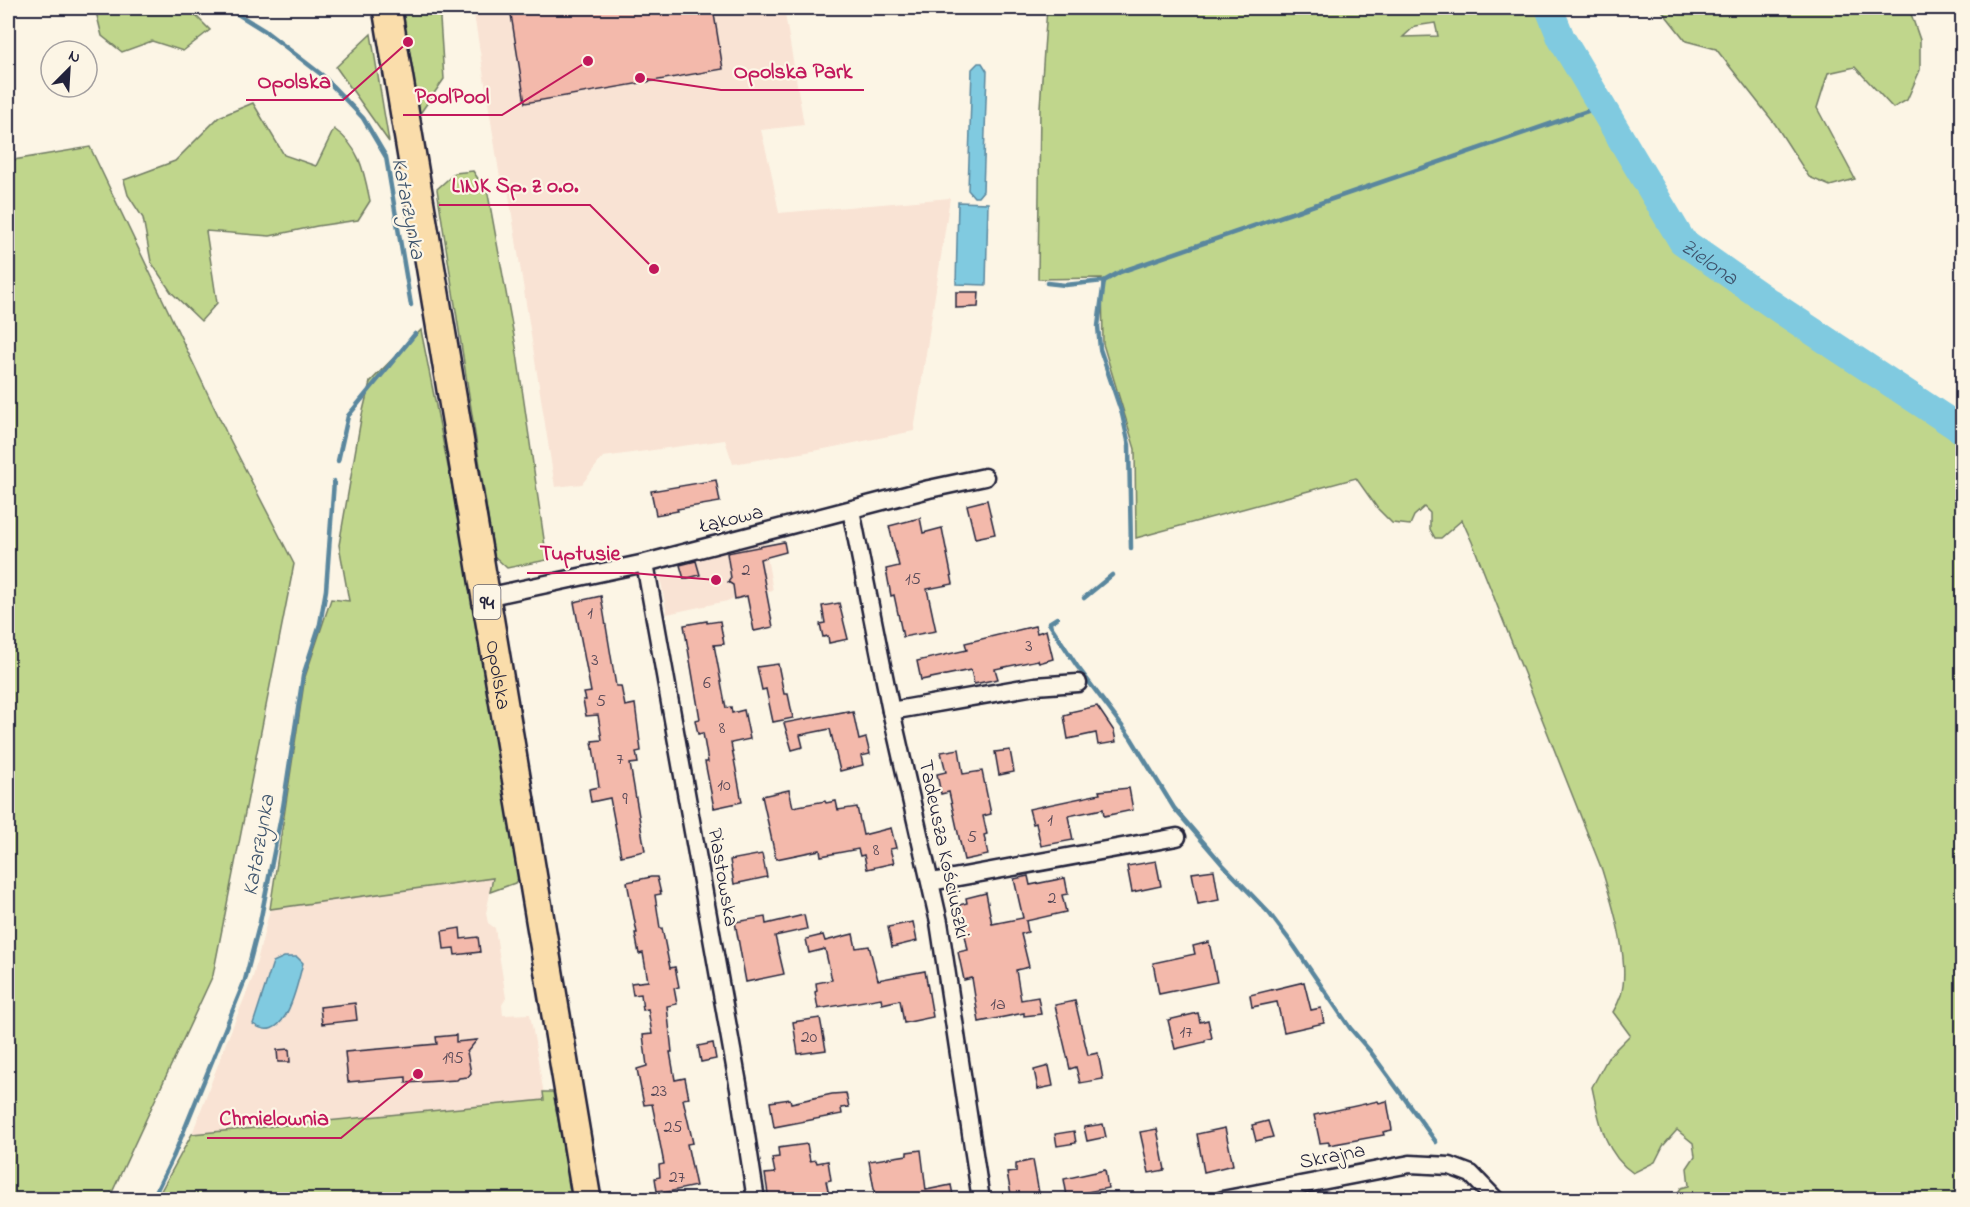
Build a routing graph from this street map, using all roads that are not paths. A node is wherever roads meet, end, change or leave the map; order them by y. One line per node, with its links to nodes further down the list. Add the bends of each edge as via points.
1 (387, 8): 5 (main road, Opolska / 94)
2 (985, 477): 3 (street, Łąkowa)
3 (851, 510): 4 (street, Łąkowa); 7 (street, Tadeusza Kościuszki)
4 (645, 563): 5 (street, Łąkowa); 12 (street, Piastowska)
5 (486, 597): 11 (main road, Opolska / 94)
6 (1078, 683): 7 (street, via 1035,686)
7 (891, 711): 9 (street, Tadeusza Kościuszki)
8 (1177, 837): 9 (street)
9 (931, 882): 13 (street, Tadeusza Kościuszki)
10 (1232, 1199): 14 (street, Skrajna, via 1410,1164 1450,1166 1471,1174)
11 (587, 1200)
12 (756, 1200)
13 (981, 1200)
14 (1496, 1200)

